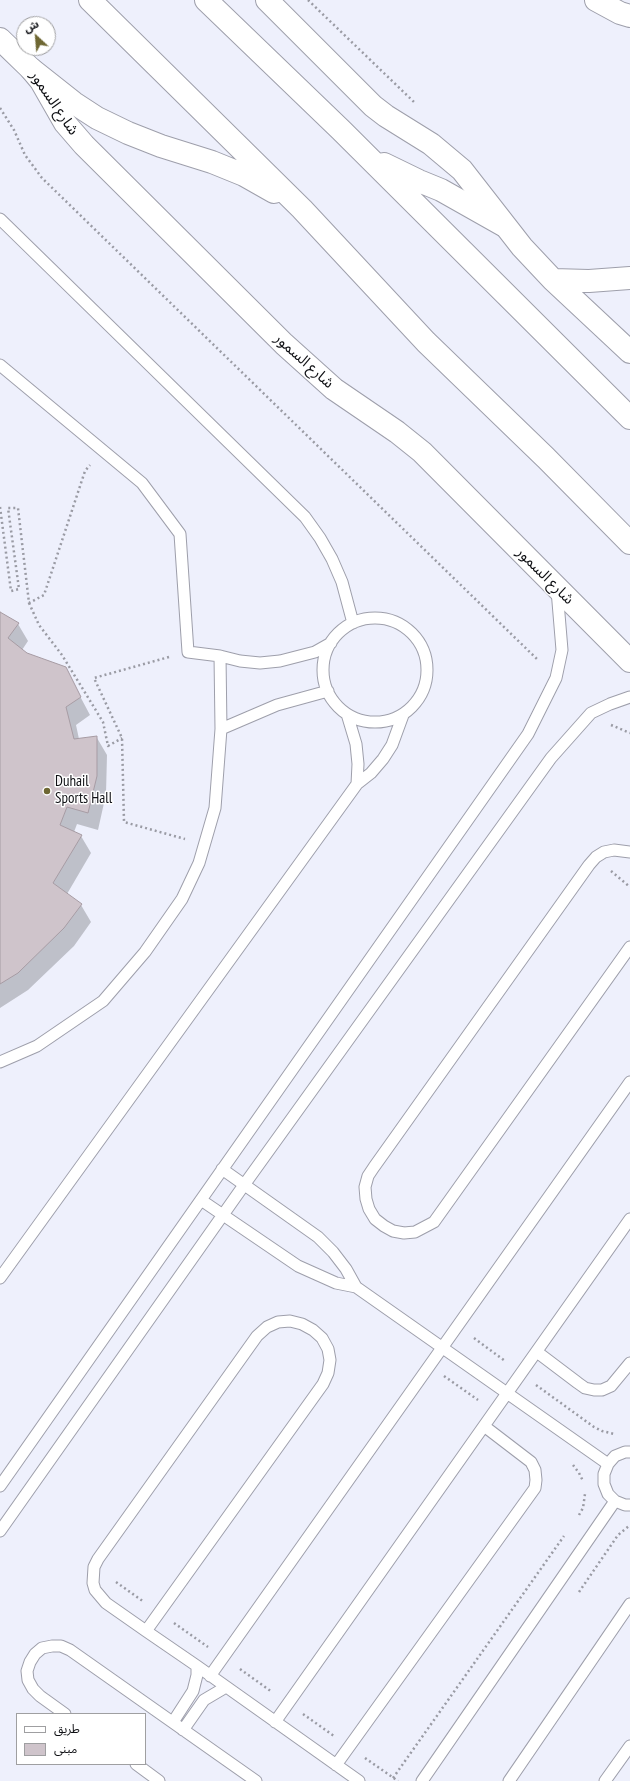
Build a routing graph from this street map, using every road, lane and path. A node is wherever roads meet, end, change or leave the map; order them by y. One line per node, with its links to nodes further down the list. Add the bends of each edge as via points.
1 (90, 0): 10 (main road)
2 (206, 0): 9 (main road)
3 (268, 0): 12 (main road, via 372,106 431,144 452,161 475,186)
4 (596, 0): 5 (main road)
5 (630, 16)
6 (0, 39): 7 (main road, شارع السمور)
7 (31, 69): 10 (main road, via 97,118 161,146 244,175); 21 (main road, شارع السمور, via 65,123 84,145 284,344 334,389 422,452)
8 (0, 108): 28 (path, via 8,118 25,155 42,178)
9 (367, 156): 12 (main road, via 441,190); 17 (main road)
10 (302, 209): 20 (main road, via 426,342)
11 (0, 219): 23 (lane, via 305,517 332,559 342,582)
12 (503, 225): 14 (main road)
13 (630, 278): 14 (main road)
14 (553, 280): 15 (main road)
15 (630, 352)
16 (0, 365): 18 (lane)
17 (630, 418)
18 (102, 450): 22 (path, via 85,471 44,595); 25 (lane, via 142,483 180,534)
19 (0, 507): 22 (path, via 11,591 19,589 8,508 18,508)
20 (630, 543)
21 (556, 587): 27 (main road, شارع السمور); 28 (lane, via 562,650)
22 (29, 603): 36 (path, via 39,624 62,655 103,722 108,746)
23 (353, 623): 24 (lane, via 342,630); 33 (lane, via 369,618 392,621 412,632 422,645 427,660 424,691)
24 (331, 643): 26 (lane, via 315,652 280,661 260,663); 29 (lane, via 323,673)
25 (188, 652): 26 (lane); 36 (path, via 94,678)
26 (220, 656): 34 (lane)
27 (630, 661)
28 (556, 678): 43 (lane, via 528,734)
29 (328, 691): 32 (lane, via 337,706); 34 (lane, via 277,706)
30 (630, 697): 31 (lane)
31 (591, 713): 35 (path, via 604,723); 44 (lane, via 551,758)
32 (347, 714): 33 (lane, via 373,723); 37 (lane, via 356,744)
33 (403, 715): 37 (lane, via 392,745 383,759)
34 (221, 729): 38 (lane, via 215,808)
35 (630, 733)
36 (122, 738): 38 (path, via 124,822)
37 (357, 784): 48 (lane)
38 (205, 844): 41 (lane, via 182,899 145,952 103,1001 37,1046)
39 (630, 852): 40 (lane, via 604,852 589,865 374,1167 365,1187 367,1204 375,1219 393,1231 404,1233 415,1232 434,1222)
40 (630, 947)
41 (0, 1062)
42 (630, 1082): 50 (lane)
43 (222, 1169): 44 (lane); 45 (lane)
44 (244, 1185): 46 (lane); 49 (lane, via 318,1237 337,1257)
45 (201, 1200): 46 (lane); 60 (lane)
46 (223, 1215): 49 (lane, via 298,1266 329,1280); 63 (lane)
47 (630, 1220): 52 (lane)
48 (0, 1278)
49 (356, 1287): 51 (lane)
50 (457, 1326): 51 (lane); 54 (path)
51 (442, 1348): 55 (lane); 68 (lane)
52 (537, 1352): 53 (lane, via 578,1384 594,1390 611,1386); 54 (lane)
53 (630, 1363)
54 (521, 1373): 55 (lane); 57 (path, via 594,1427 611,1434)
55 (507, 1393): 56 (lane); 59 (lane)
56 (484, 1426): 72 (lane); 78 (lane, via 531,1462 535,1470 535,1488)
57 (620, 1434)
58 (630, 1452): 59 (lane, via 615,1456)
59 (608, 1464): 61 (lane, via 604,1484 608,1494)
60 (0, 1486)
61 (615, 1501): 62 (lane); 85 (lane)
62 (630, 1505)
63 (0, 1531)
64 (94, 1567): 66 (path); 66 (lane, via 257,1336 272,1325 290,1321 313,1330 322,1338 328,1349 330,1360 323,1384); 67 (lane, via 93,1583 100,1597)
65 (630, 1604): 86 (lane)
66 (159, 1612): 67 (lane); 68 (path)
67 (146, 1631): 69 (lane)
68 (223, 1658): 70 (lane); 72 (path)
69 (197, 1666): 70 (lane); 74 (lane, via 193,1691)
70 (210, 1676): 71 (lane)
71 (226, 1687): 75 (lane); 76 (lane, via 204,1700)
72 (288, 1703): 75 (lane); 78 (path)
73 (65, 1713): 74 (lane, via 40,1696 28,1680 30,1662 34,1654 42,1648 61,1646 70,1650)
74 (172, 1722): 76 (lane)
75 (275, 1722): 80 (lane)
76 (183, 1730): 82 (lane)
77 (630, 1746): 87 (lane)
78 (350, 1747): 80 (lane); 84 (path)
79 (137, 1765): 81 (lane)
80 (336, 1765): 83 (lane)
81 (159, 1781)
82 (256, 1781)
83 (359, 1781)
84 (398, 1781)
85 (422, 1781)
86 (509, 1781)
87 (605, 1781)

